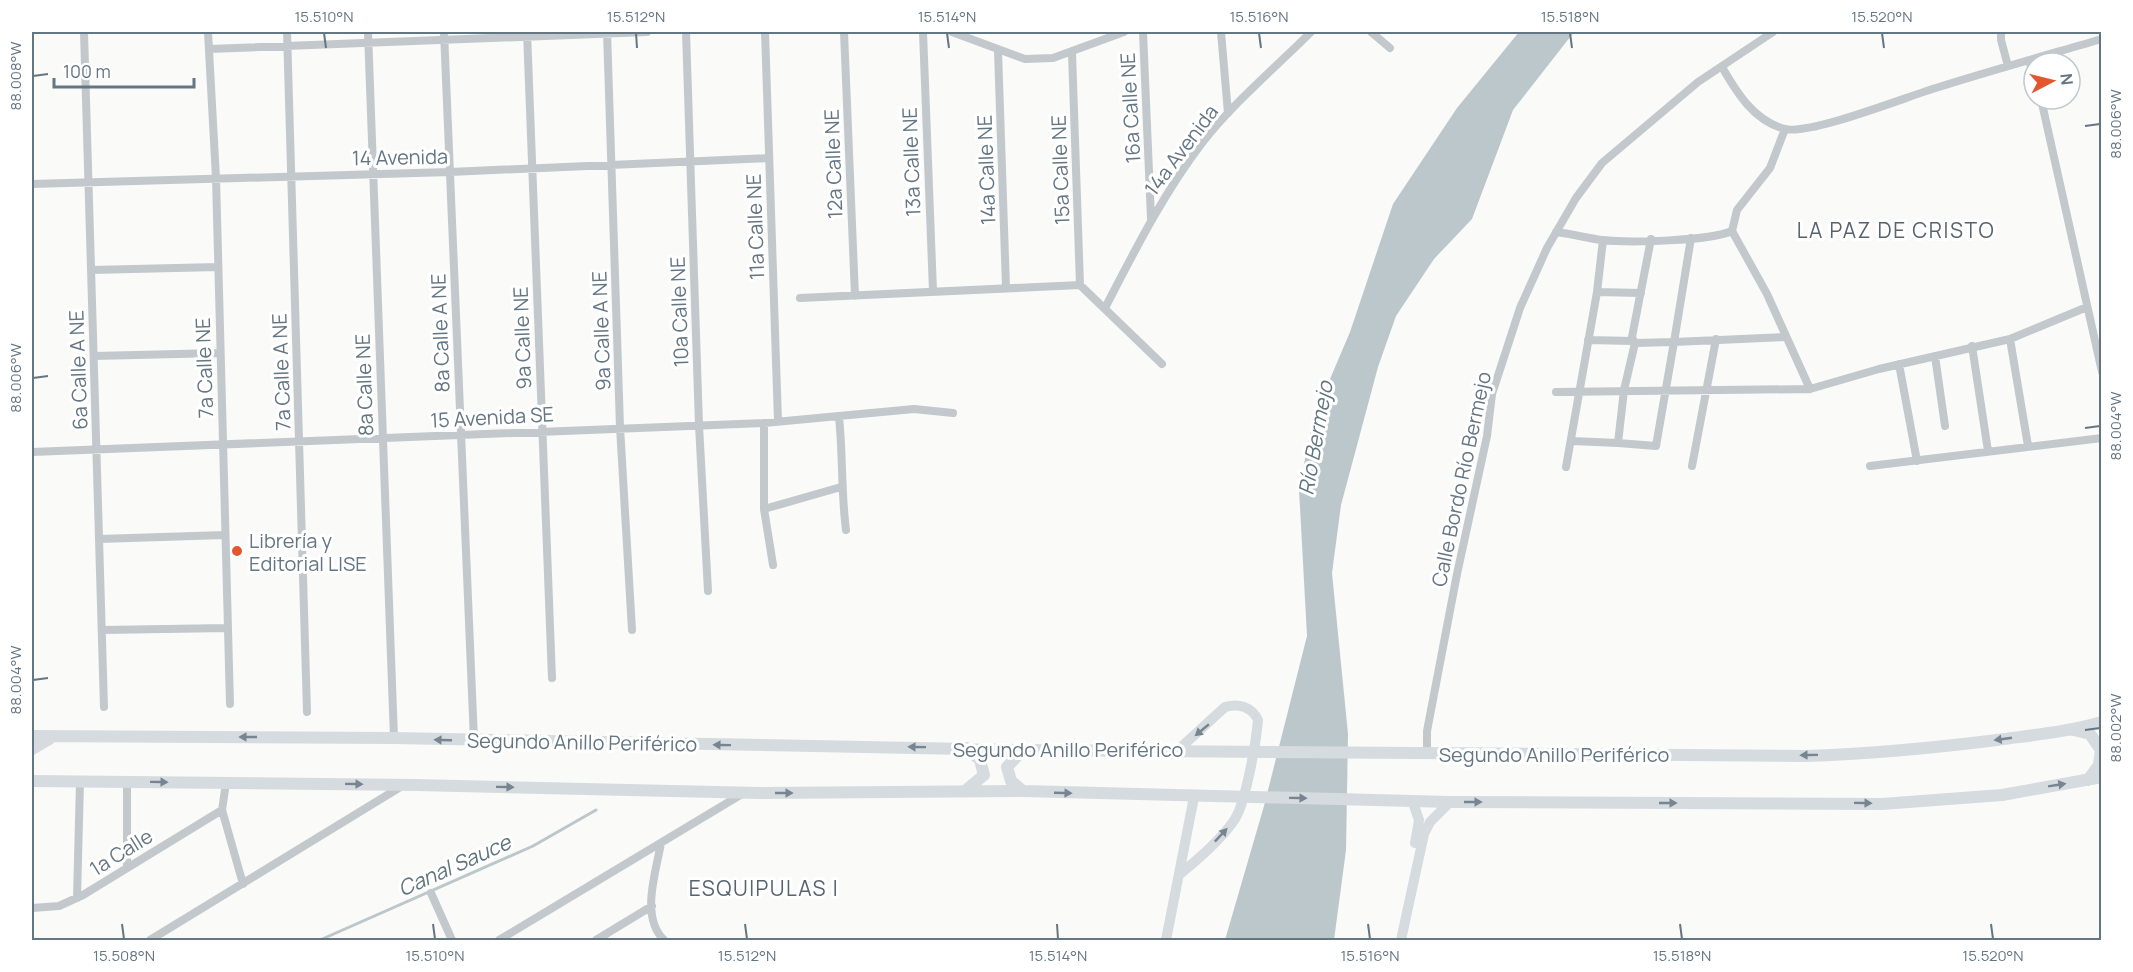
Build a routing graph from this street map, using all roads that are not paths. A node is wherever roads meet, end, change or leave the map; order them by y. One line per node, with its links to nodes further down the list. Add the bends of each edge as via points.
1 (84, 32): 43 (street, 6a Calle A NE)
2 (208, 32): 25 (street, 7a Calle NE)
3 (287, 32): 23 (street, 7a Calle A NE)
4 (368, 32): 22 (street, 8a Calle NE)
5 (647, 32): 18 (street)
6 (686, 32): 36 (street, 10a Calle NE)
7 (765, 32): 35 (street, 11a Calle NE)
8 (844, 32): 58 (street, 12a Calle NE)
9 (923, 32): 55 (street, 13a Calle NE)
10 (952, 32): 26 (street)
11 (1124, 32): 28 (street)
12 (1143, 32): 45 (street, 16a Calle NE)
13 (1221, 32): 33 (street)
14 (1311, 32): 33 (street, 14a Avenida)
15 (1371, 32): 24 (street)
16 (1773, 32): 31 (street, Calle Bordo Río Bermejo)
17 (2001, 32): 30 (street)
18 (607, 33): 19 (street); 37 (street, 9a Calle A NE)
19 (527, 34): 20 (street); 38 (street, 9a Calle NE)
20 (444, 35): 22 (street); 39 (street, 8a Calle A NE)
21 (2102, 39): 27 (street)
22 (368, 42): 23 (street); 40 (street, 8a Calle NE)
23 (287, 47): 25 (street); 41 (street, 7a Calle A NE)
24 (1390, 48)
25 (209, 49): 42 (street, 7a Calle NE)
26 (998, 51): 28 (street, via 1025,59); 54 (street, 14a Calle NE)
27 (2060, 51)
28 (1072, 53): 53 (street, 15a Calle NE)
29 (2022, 62): 30 (street)
30 (2008, 66): 34 (street, via 1835,121)
31 (1722, 67): 34 (street, via 1757,116); 47 (street, Calle Bordo Río Bermejo, via 1602,163)
32 (2044, 111): 60 (street)
33 (1228, 114): 45 (street, 14a Avenida, via 1202,143)
34 (1785, 129): 46 (street, via 1770,168 1737,210)
35 (769, 158): 36 (street, 14 Avenida); 83 (street, 11a Calle NE)
36 (691, 161): 37 (street, 14 Avenida); 85 (street, 10a Calle NE)
37 (613, 165): 38 (street, 14 Avenida); 87 (street, 9a Calle A NE)
38 (532, 169): 39 (street, 14 Avenida); 88 (street, 9a Calle NE)
39 (450, 172): 40 (street, 14 Avenida); 89 (street, 8a Calle A NE)
40 (373, 174): 41 (street, 14 Avenida); 90 (street, 8a Calle NE)
41 (291, 176): 42 (street, 14 Avenida); 93 (street, 7a Calle A NE)
42 (216, 178): 43 (street, 14 Avenida); 51 (street, 7a Calle NE)
43 (89, 181): 44 (street, 14 Avenida); 52 (street, 6a Calle A NE)
44 (32, 184)
45 (1151, 219): 61 (street, 14a Avenida)
46 (1731, 231): 48 (street); 62 (street)
47 (1556, 232): 50 (street); 128 (street, Calle Bordo Río Bermejo, via 1520,308 1492,394 1487,436 1427,731)
48 (1691, 238): 49 (street); 67 (street)
49 (1652, 239): 50 (street); 57 (street)
50 (1603, 240): 56 (street)
51 (218, 267): 52 (street); 69 (street, 7a Calle NE)
52 (91, 270): 70 (street, 6a Calle A NE)
53 (1080, 285): 54 (street); 61 (street)
54 (1006, 287): 55 (street)
55 (933, 291): 58 (street)
56 (1597, 292): 57 (street); 65 (street)
57 (1641, 293): 66 (street)
58 (855, 296): 59 (street)
59 (800, 298)
60 (2087, 307): 64 (street); 74 (street)
61 (1104, 308): 72 (street)
62 (1786, 337): 63 (street); 77 (street)
63 (1716, 339): 67 (street); 75 (street)
64 (2010, 339): 68 (street); 96 (street)
65 (1588, 340): 66 (street); 80 (street)
66 (1634, 342): 67 (street); 78 (street)
67 (1674, 342): 76 (street)
68 (1972, 346): 71 (street); 98 (street)
69 (220, 353): 70 (street); 95 (street, 7a Calle NE)
70 (94, 356): 97 (street, 6a Calle A NE)
71 (1935, 356): 73 (street); 86 (street)
72 (1162, 364)
73 (1899, 364): 77 (street); 100 (street)
74 (2102, 372)
75 (1706, 388): 76 (street); 77 (street); 101 (street)
76 (1666, 389): 78 (street); 94 (street, via 1656,446)
77 (1810, 389)
78 (1624, 390): 80 (street); 94 (street)
79 (1556, 392): 80 (street)
80 (1578, 392): 92 (street)
81 (953, 413): 82 (street, 15 Avenida SE, via 914,409)
82 (839, 417): 83 (street, 15 Avenida SE); 104 (street, via 843,450)
83 (778, 420): 84 (street, 15 Avenida SE)
84 (764, 423): 85 (street, 15 Avenida SE); 105 (street)
85 (699, 425): 87 (street, 15 Avenida SE); 110 (street, 10a Calle NE)
86 (1945, 426)
87 (620, 427): 88 (street, 15 Avenida SE); 113 (street, 9a Calle A NE)
88 (542, 432): 89 (street, 15 Avenida SE); 114 (street, 9a Calle NE)
89 (461, 435): 90 (street, 15 Avenida SE); 123 (street, 8a Calle A NE)
90 (383, 438): 93 (street, 15 Avenida SE); 122 (street, 8a Calle NE)
91 (2102, 438): 96 (street)
92 (1572, 441): 94 (street); 103 (street)
93 (299, 443): 95 (street, 15 Avenida SE); 117 (street, 7a Calle A NE)
94 (1618, 443)
95 (223, 445): 97 (street, 15 Avenida SE); 107 (street, 7a Calle NE)
96 (2028, 446): 98 (street)
97 (96, 450): 99 (street, 15 Avenida SE); 108 (street, 6a Calle A NE)
98 (1988, 451): 100 (street)
99 (32, 452)
100 (1917, 461): 102 (street)
101 (1692, 466)
102 (1870, 466)
103 (1566, 467)
104 (841, 488): 105 (street); 106 (street)
105 (765, 509): 109 (street)
106 (846, 531)
107 (225, 535): 108 (street); 111 (street, 7a Calle NE)
108 (99, 538): 112 (street, 6a Calle A NE)
109 (773, 565)
110 (708, 591)
111 (228, 628): 112 (street); 115 (street, 7a Calle NE)
112 (102, 630): 116 (street, 6a Calle A NE)
113 (632, 630)
114 (552, 678)
115 (230, 704)
116 (104, 707)
117 (307, 712)
118 (2102, 722): 119 (main road, Segundo Anillo Periférico)
119 (2074, 730): 128 (main road, Segundo Anillo Periférico, one-way to 128, via 1871,754); 131 (main road, via 2090,734 2102,750 2099,765)
120 (32, 736): 121 (main road, Segundo Anillo Periférico)
121 (59, 736): 122 (main road, Segundo Anillo Periférico, one-way to 121); 125 (main road, via 41,741)
122 (394, 738): 123 (main road, Segundo Anillo Periférico, one-way to 122)
123 (474, 741): 124 (main road, Segundo Anillo Periférico, one-way to 123)
124 (967, 748): 126 (main road, Segundo Anillo Periférico); 138 (main road, via 980,760 984,775)
125 (32, 749)
126 (1023, 750): 127 (main road, Segundo Anillo Periférico); 139 (main road, via 1007,767 1011,781)
127 (1178, 750): 128 (main road, Segundo Anillo Periférico); 147 (street, one-way to 127, via 1223,834 1237,813 1256,743 1258,720 1244,706 1234,704)
128 (1427, 753)
129 (32, 769): 133 (main road, via 42,778)
130 (2102, 777): 131 (main road)
131 (2088, 780): 143 (main road, one-way to 131, via 1882,804 2002,795)
132 (32, 781): 133 (main road)
133 (57, 782): 134 (main road)
134 (80, 782): 135 (main road); 150 (street)
135 (127, 782): 136 (main road, one-way to 136); 146 (street)
136 (226, 783): 137 (main road, one-way to 137); 144 (street)
137 (405, 785): 140 (main road, one-way to 140); 148 (street)
138 (965, 791): 139 (main road); 140 (main road, one-way to 138)
139 (1023, 791): 141 (main road, one-way to 141)
140 (746, 792): 145 (street)
141 (1194, 797): 142 (main road, one-way to 142); 147 (street)
142 (1412, 800): 143 (main road); 159 (street, via 1417,810 1418,832)
143 (1450, 802): 160 (street, via 1424,834)
144 (222, 810): 146 (street, 1a Calle); 148 (street)
145 (661, 843): 151 (street); 155 (street)
146 (127, 867): 150 (street, 1a Calle)
147 (1179, 875): 158 (street)
148 (243, 884): 153 (street)
149 (431, 893): 154 (street)
150 (77, 898): 152 (street, 1a Calle, via 59,906)
151 (652, 906): 156 (street); 157 (street, via 655,927)
152 (32, 908)
153 (150, 940)
154 (452, 940)
155 (499, 940)
156 (596, 940)
157 (664, 940)
158 (1166, 940)
159 (1395, 940)
160 (1401, 940)

